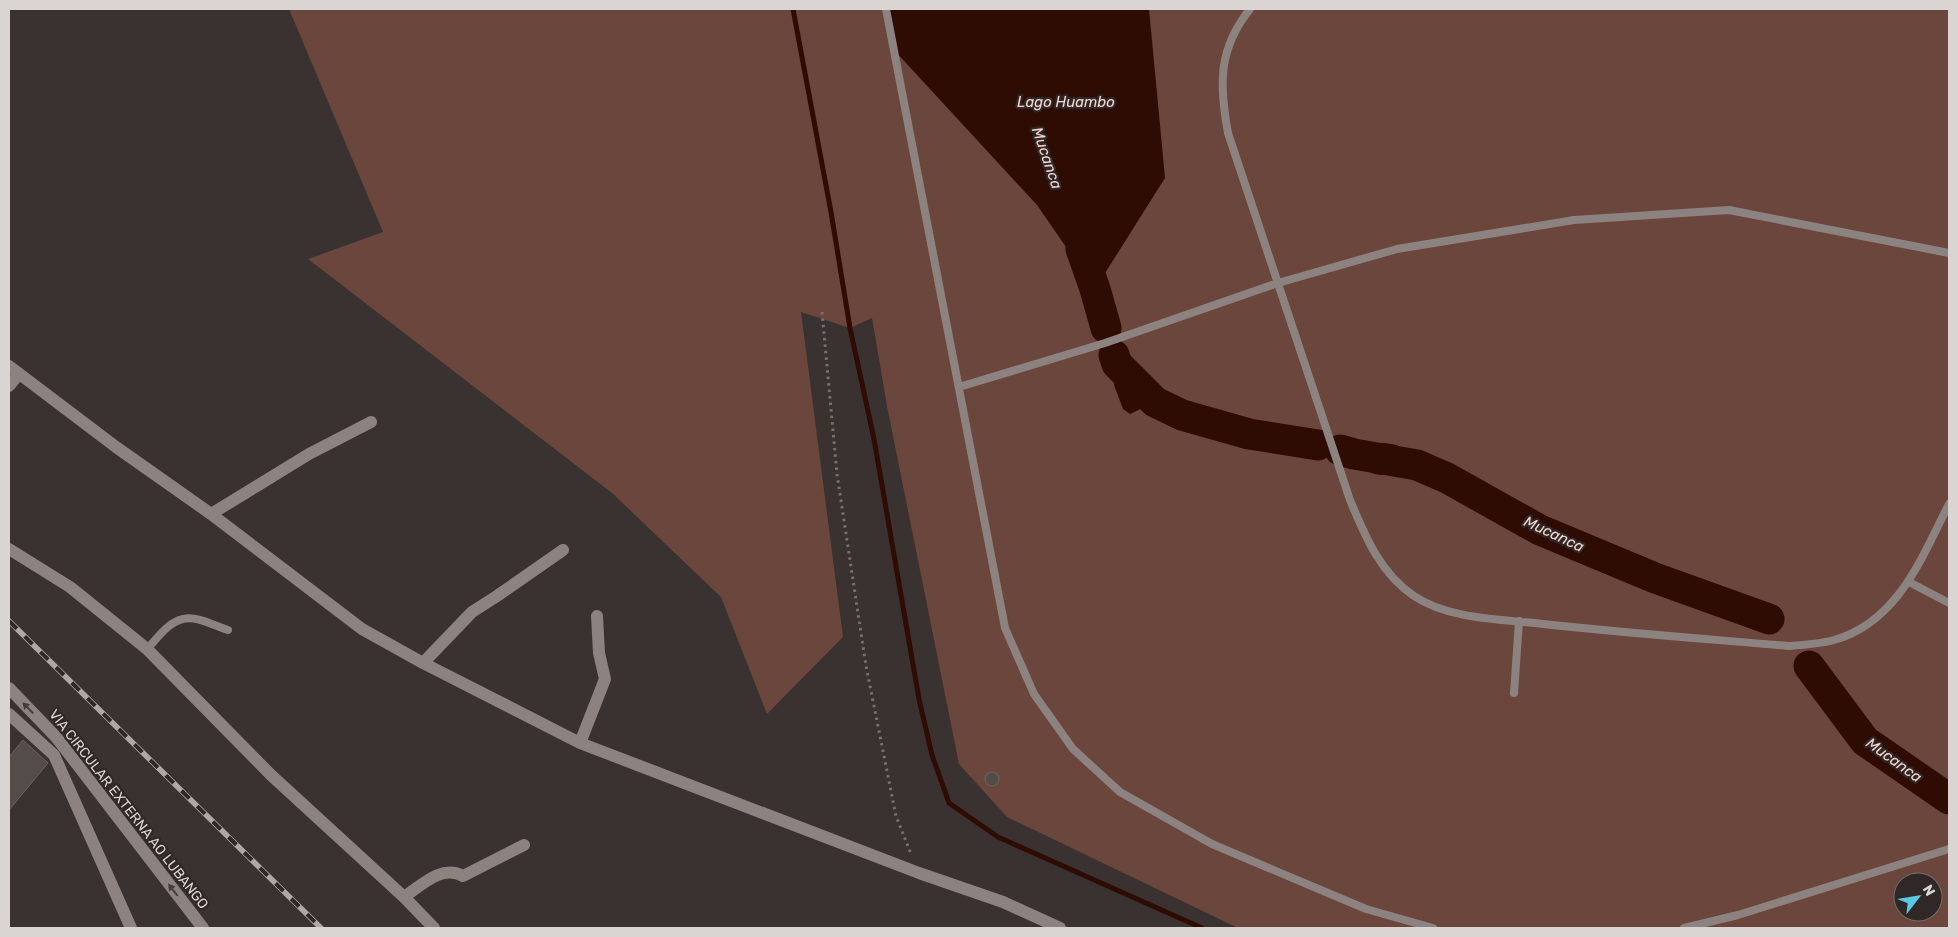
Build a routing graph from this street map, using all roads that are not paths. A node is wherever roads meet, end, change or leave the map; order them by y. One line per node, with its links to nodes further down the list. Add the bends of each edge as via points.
1 (886, 9): 7 (lane)
2 (1250, 9): 4 (lane, via 1228,45 1222,73 1222,102 1228,133)
3 (1949, 253): 4 (lane, via 1729,210 1574,220 1397,249)
4 (1278, 283): 7 (lane, via 1105,344); 16 (lane, via 1350,500 1366,538 1387,572 1415,596 1453,613)
5 (14, 370): 6 (street); 10 (street)
6 (9, 386)
7 (959, 387): 31 (lane, via 1006,628 1034,694 1073,749 1120,792 1212,844 1366,909)
8 (371, 422): 10 (street, via 309,454)
9 (1949, 504): 13 (lane)
10 (211, 514): 19 (street, via 362,629)
11 (9, 550): 18 (street, via 70,587)
12 (564, 550): 19 (street, via 472,612)
13 (1909, 582): 14 (lane); 16 (lane, via 1894,602 1859,629 1836,639 1788,646)
14 (1949, 603)
15 (597, 616): 23 (street, via 604,679)
16 (1519, 621): 21 (lane)
17 (228, 630): 18 (lane, via 183,618 168,627)
18 (147, 649): 26 (street, via 271,775)
19 (423, 663): 23 (street)
20 (9, 688): 28 (street, VIA CIRCULAR EXTERNA AO LUBANGO, one-way to 20, via 56,737)
21 (1514, 693)
22 (9, 714): 27 (street, via 54,755)
23 (580, 743): 30 (street, via 918,873 1003,902)
24 (524, 845): 26 (street, via 463,876 456,872 442,872)
25 (1949, 849): 32 (lane, via 1738,915)
26 (404, 897): 29 (street)
27 (131, 928)
28 (204, 928)
29 (434, 928)
30 (1060, 928)
31 (1433, 928)
32 (1684, 928)

